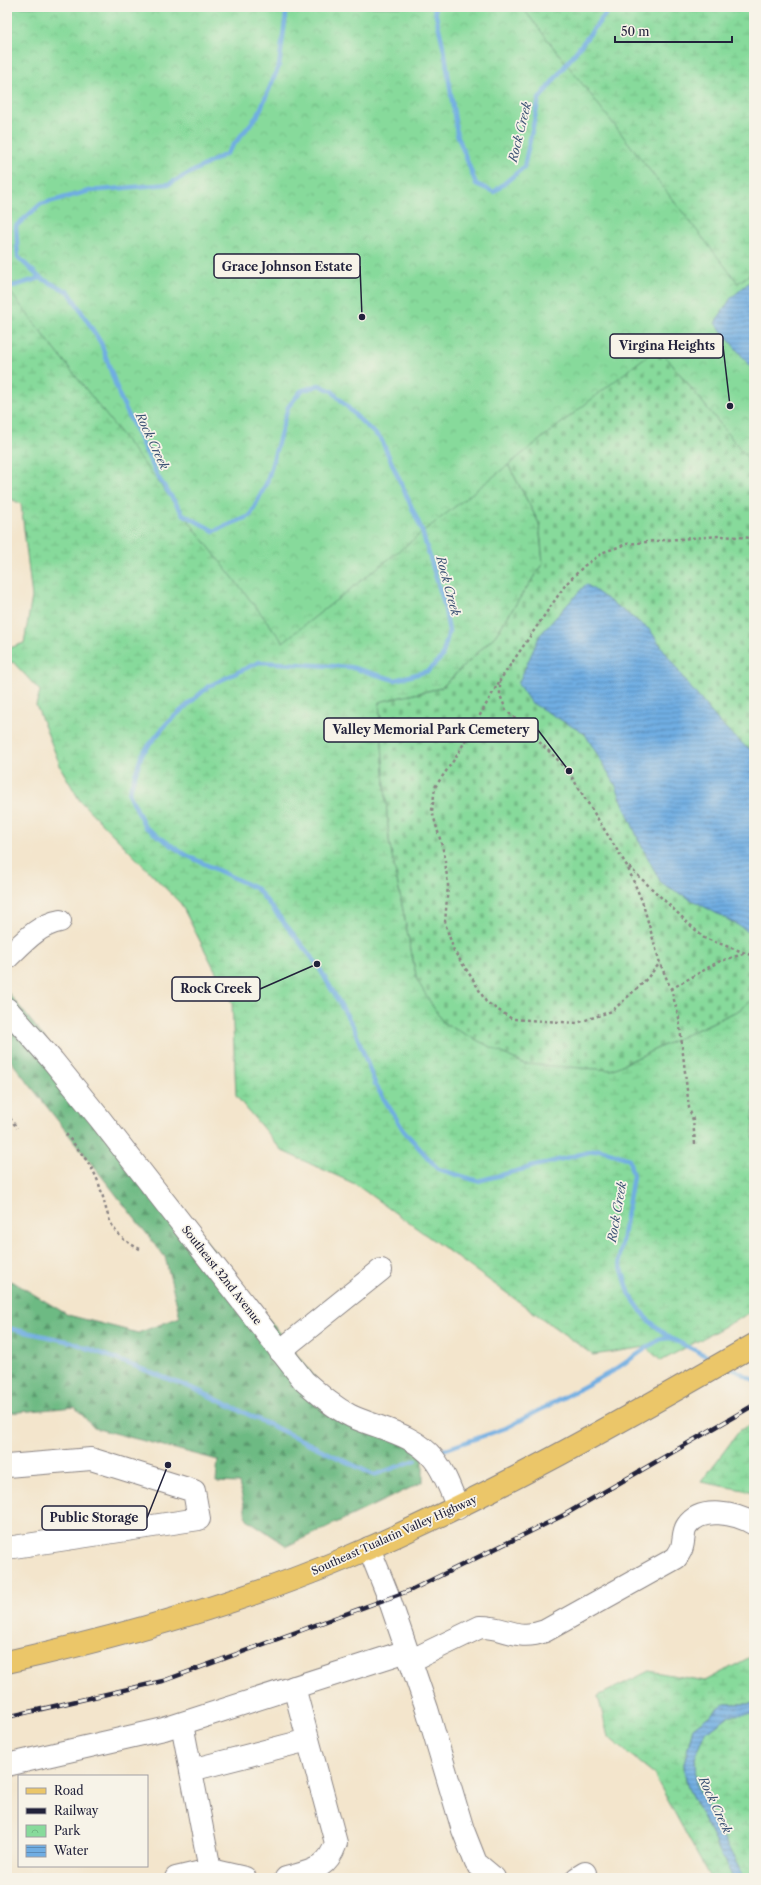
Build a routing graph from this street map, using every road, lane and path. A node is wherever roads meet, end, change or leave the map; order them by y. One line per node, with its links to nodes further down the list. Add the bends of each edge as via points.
1 (754, 538): 2 (path, via 720,536 665,540 627,544 604,552 584,566 566,584)
2 (500, 680): 3 (path, via 500,695 506,710 557,759 573,779); 8 (path, via 456,757 435,787 432,811 444,853 448,885 444,923 454,951 486,1002 512,1019 577,1023 612,1011 644,983)
3 (627, 866): 5 (path, via 704,938); 8 (path, via 642,900)
4 (60, 921): 7 (street, via 40,928)
5 (747, 953): 6 (path); 9 (path, via 718,962)
6 (754, 956)
7 (7, 958)
8 (660, 963): 9 (path)
9 (671, 989): 14 (path, via 679,1018 688,1108 693,1120)
10 (7, 1009): 18 (street, Southeast 32nd Avenue, via 100,1119)
11 (10, 1118): 12 (path)
12 (17, 1128)
13 (66, 1134): 15 (path, via 88,1162 97,1179 110,1224 131,1245)
14 (695, 1144)
15 (140, 1249)
16 (381, 1270): 18 (street)
17 (754, 1345): 20 (main road, Southeast Tualatin Valley Highway, via 545,1463)
18 (280, 1350): 20 (street, Southeast 32nd Avenue, via 304,1381 326,1400 351,1416 407,1437 433,1458 443,1473)
19 (7, 1466): 22 (street, via 91,1459 194,1491 199,1519)
20 (458, 1508): 23 (main road, Southeast Tualatin Valley Highway)
21 (754, 1524): 24 (street, via 744,1518 724,1513 707,1514 687,1526 682,1549 676,1558 545,1631 533,1636 480,1627)
22 (7, 1548)
23 (369, 1548): 24 (street); 25 (main road, Southeast Tualatin Valley Highway, via 276,1586 68,1648)
24 (409, 1656): 26 (street); 35 (street, via 428,1709 463,1830 476,1863)
25 (7, 1662)
26 (294, 1687): 27 (street); 28 (street)
27 (182, 1724): 29 (street); 30 (street)
28 (308, 1740): 30 (street); 34 (street, via 336,1843 325,1864 314,1871)
29 (7, 1765)
30 (191, 1770): 31 (street)
31 (207, 1873): 32 (street); 33 (street)
32 (238, 1877)
33 (176, 1878)
34 (286, 1878)
35 (494, 1878)

